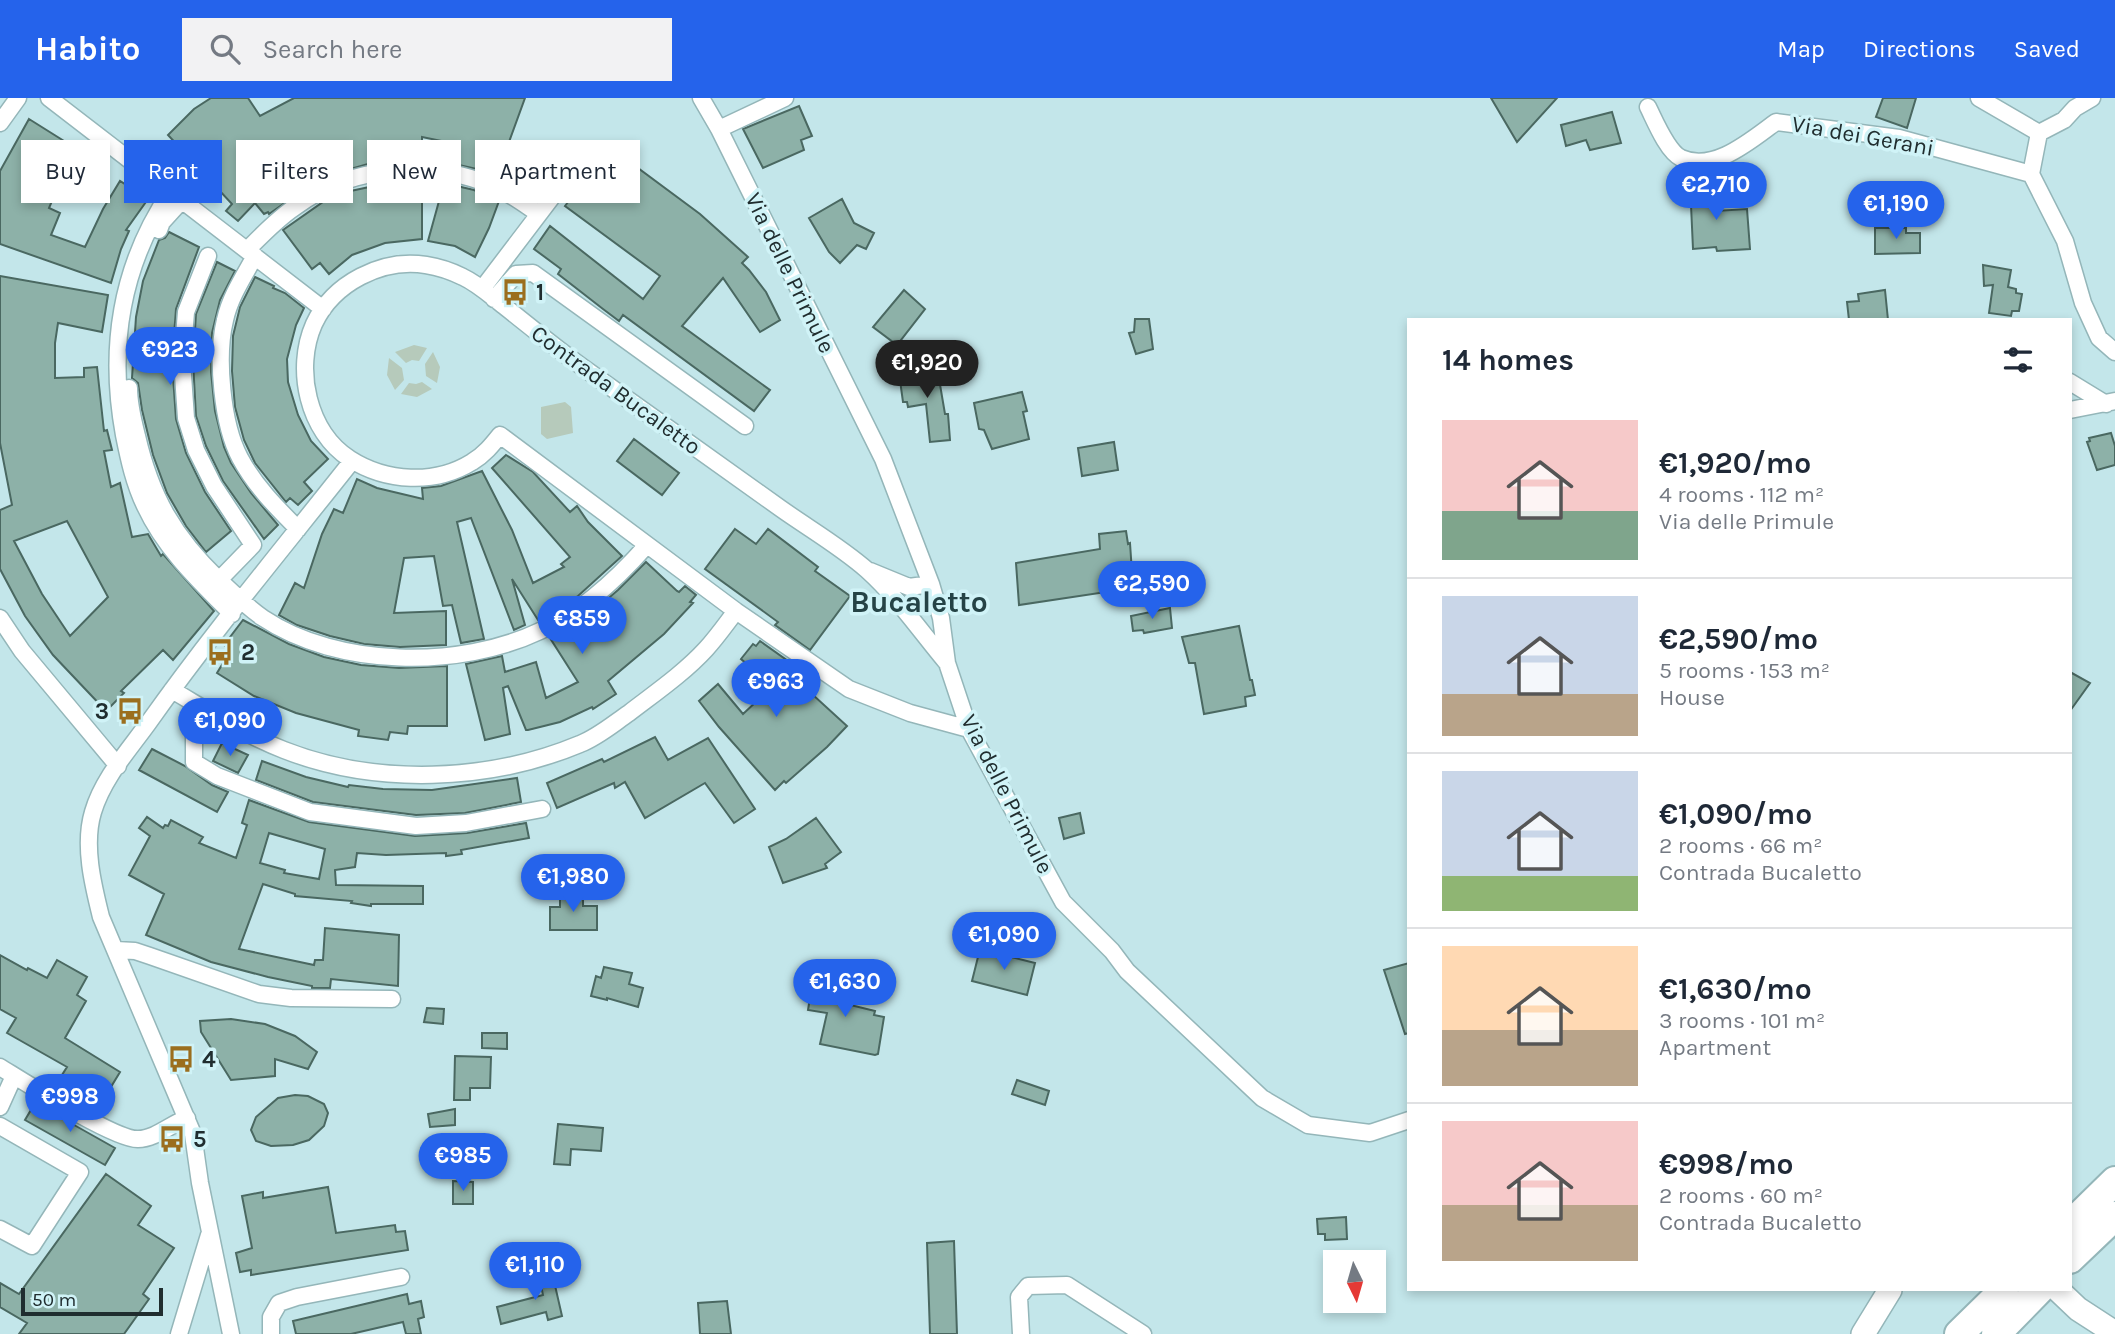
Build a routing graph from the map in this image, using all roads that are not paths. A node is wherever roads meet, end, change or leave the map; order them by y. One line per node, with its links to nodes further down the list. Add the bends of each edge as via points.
1 (18, 98): 8 (street)
2 (48, 98): 11 (street)
3 (701, 98): 9 (street, Via delle Primule)
4 (785, 98): 9 (street)
5 (1979, 98): 10 (street)
6 (2092, 98): 10 (street)
7 (1648, 107): 12 (street, Via dei Gerani, via 1660,133 1679,157 1699,162 1724,156 1776,121 1899,138)
8 (0, 124)
9 (719, 129): 32 (street, Via delle Primule, via 883,459)
10 (2039, 133): 12 (street)
11 (124, 156)
12 (2031, 174): 22 (street, via 2066,241 2082,303 2099,338)
13 (168, 203): 33 (street, via 154,217 127,292 116,348 119,405 130,467 164,540 183,564)
14 (172, 203): 31 (street, via 135,295 127,349 130,404 143,464 157,501 187,548)
15 (186, 203): 18 (street)
16 (547, 203): 17 (street)
17 (539, 214): 18 (street, via 502,191 465,176 397,169 351,177 297,205); 20 (street)
18 (251, 253): 21 (street); 28 (street, via 225,320 221,383 239,456 255,483)
19 (208, 256): 31 (street, via 186,312 182,361 186,418 214,486 253,545)
20 (488, 294): 21 (street, Contrada Bucaletto, via 442,268 410,263 359,278); 26 (street, via 516,274 533,274); 30 (street, Contrada Bucaletto, via 561,352)
21 (323, 309): 27 (street, Contrada Bucaletto, via 310,337 307,388 316,421 327,439)
22 (2115, 352)
23 (2072, 383): 24 (street)
24 (2110, 403): 25 (street)
25 (2072, 410)
26 (745, 426)
27 (352, 461): 28 (street); 29 (street, Contrada Bucaletto, via 381,474 430,477 472,462 500,435)
28 (299, 529): 33 (street)
29 (647, 545): 33 (street, via 624,572 565,618 539,632 472,652 396,658 344,651); 34 (street, Contrada Bucaletto)
30 (867, 570): 32 (street, via 909,587); 36 (street)
31 (219, 580): 33 (street)
32 (931, 584): 36 (street, Via delle Primule)
33 (237, 607): 37 (street)
34 (736, 611): 38 (street, via 681,672 601,733 581,744 500,769 413,776 343,767 285,751); 39 (street, Contrada Bucaletto, via 849,689)
35 (0, 618): 40 (street)
36 (947, 663): 39 (street, Via delle Primule)
37 (172, 690): 38 (street); 40 (street)
38 (206, 710): 41 (street, via 194,736 194,762 217,776 310,812 416,825 466,823)
39 (969, 729): 48 (street, Via delle Primule, via 1063,902 1127,971 1262,1098 1308,1125 1370,1133)
40 (118, 766): 42 (street, via 102,788 92,814 89,844 95,894)
41 (542, 809)
42 (116, 950): 43 (street, via 143,953 258,994); 47 (street)
43 (392, 999)
44 (0, 1067): 45 (street)
45 (14, 1076): 46 (street); 47 (street, via 118,1134 137,1139 156,1135)
46 (0, 1107)
47 (187, 1118): 54 (street)
48 (1407, 1120)
49 (0, 1126): 53 (street, via 80,1172 32,1246)
50 (2115, 1181): 52 (highway)
51 (2115, 1216): 55 (highway)
52 (2072, 1223)
53 (0, 1229)
54 (210, 1233): 62 (street); 63 (street)
55 (2072, 1257)
56 (401, 1278): 64 (street, via 279,1303 271,1317)
57 (1889, 1291): 67 (street)
58 (2003, 1291): 68 (highway)
59 (2038, 1291): 69 (highway)
60 (2060, 1291): 61 (street)
61 (2108, 1331)
62 (179, 1334)
63 (231, 1334)
64 (271, 1334)
65 (1021, 1334): 66 (street, via 1019,1297 1028,1286 1041,1284 1067,1285)
66 (1143, 1334)
67 (1863, 1334)
68 (1959, 1334)
69 (1996, 1334)

